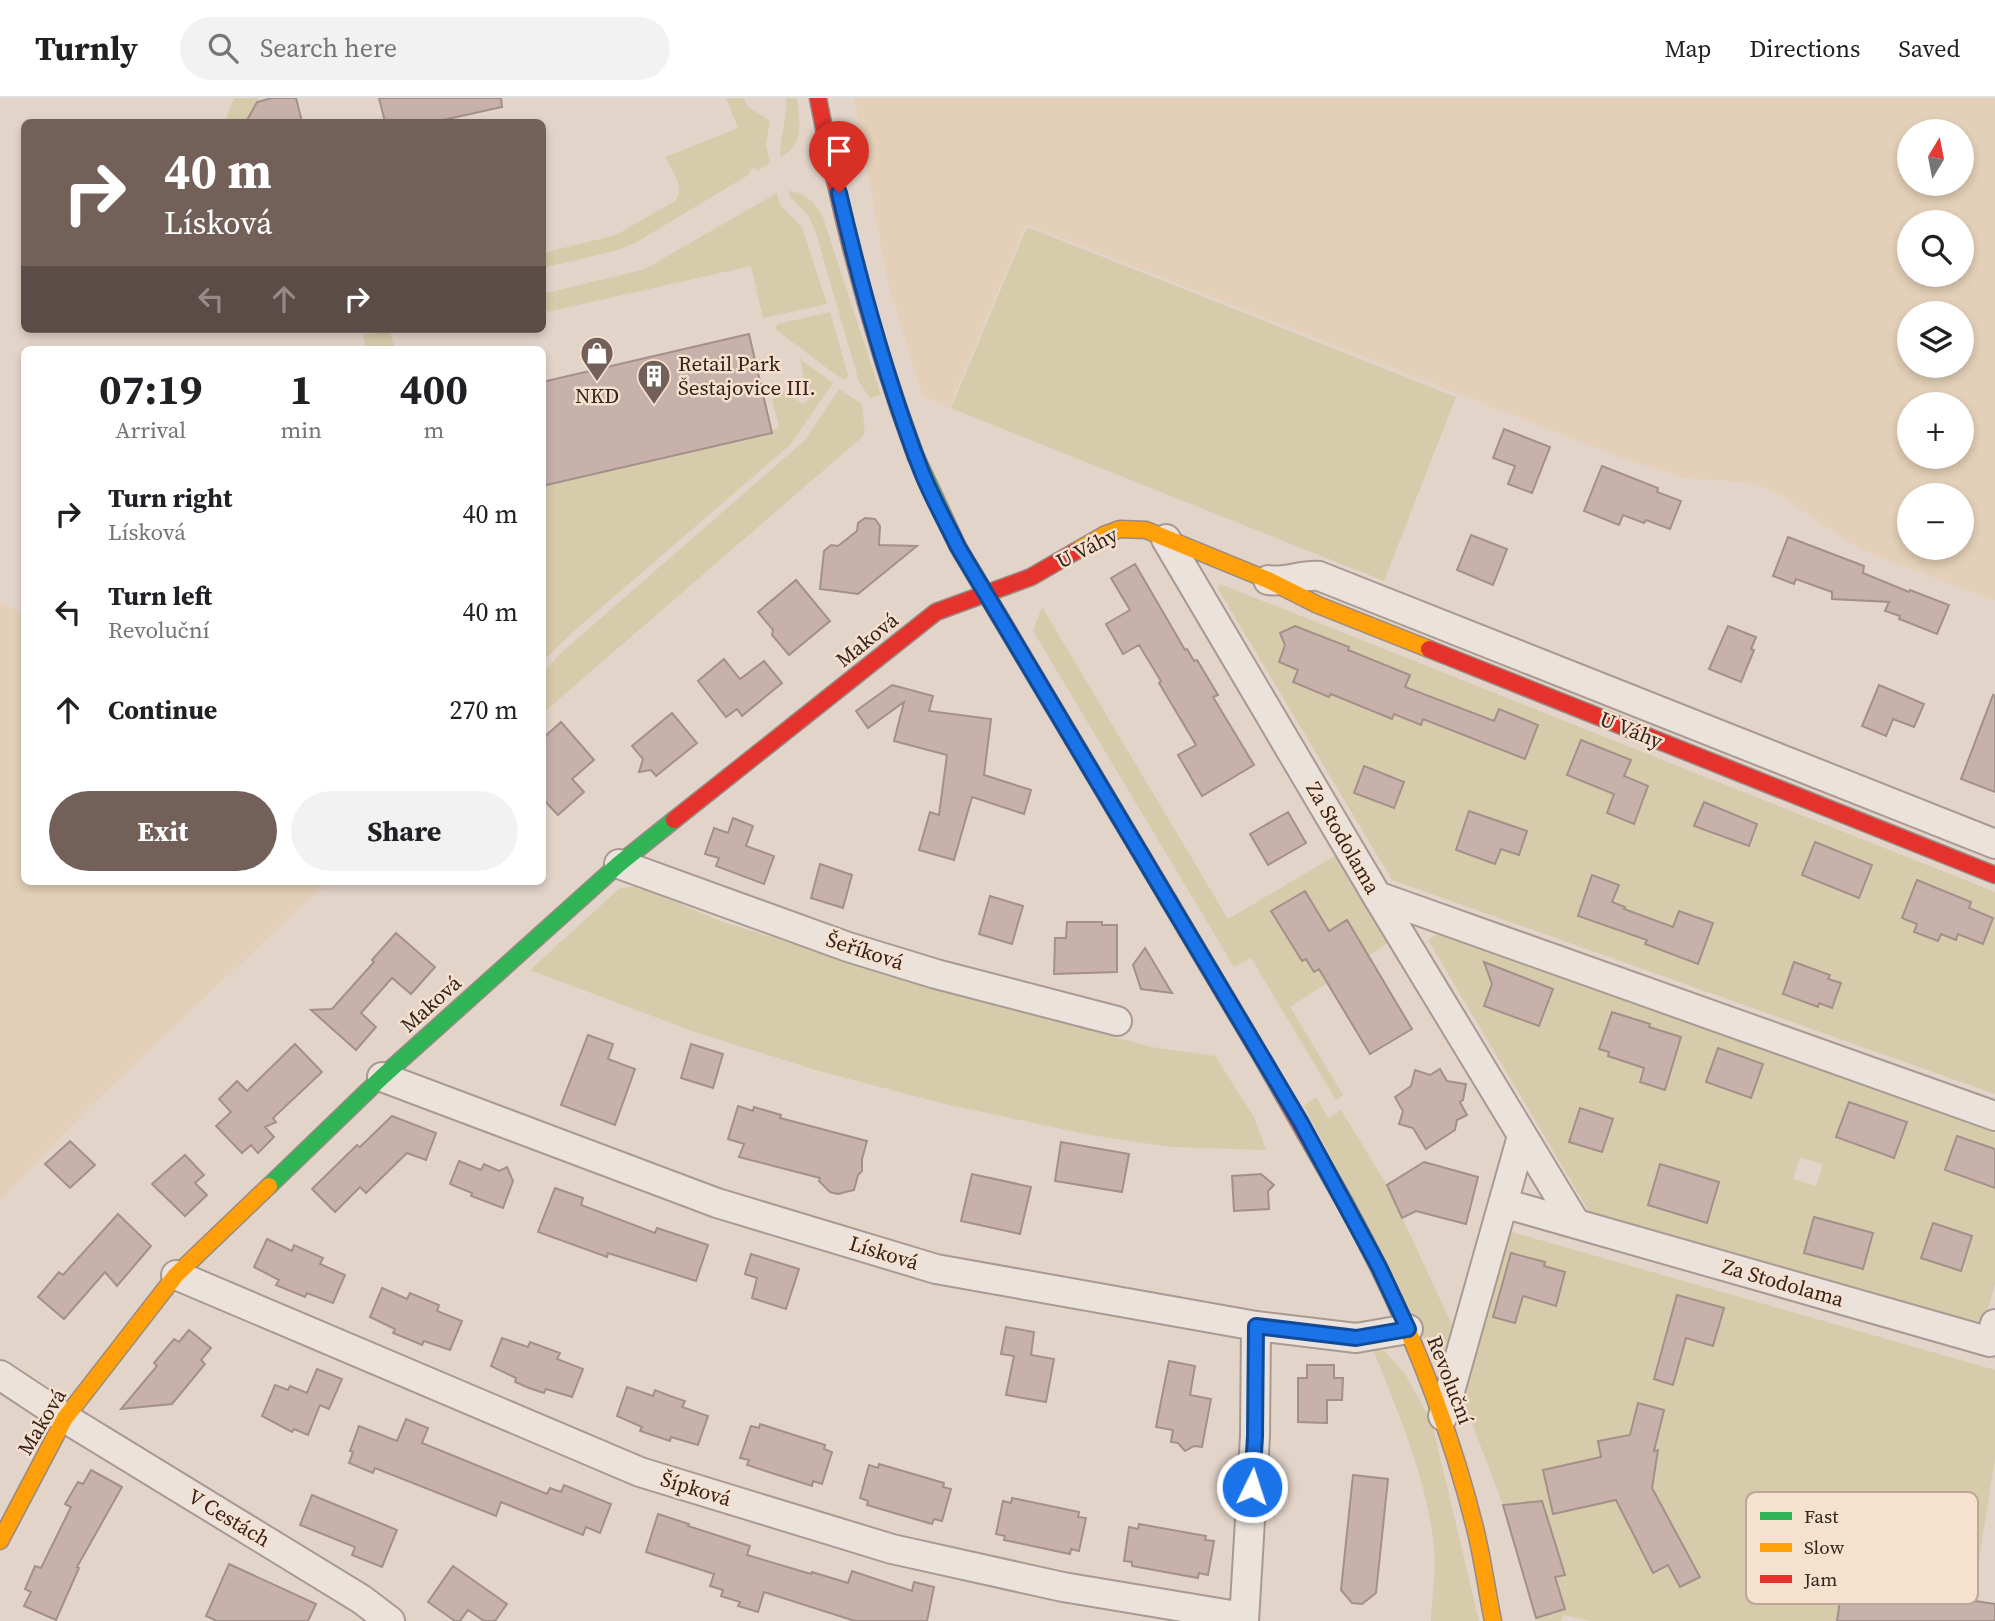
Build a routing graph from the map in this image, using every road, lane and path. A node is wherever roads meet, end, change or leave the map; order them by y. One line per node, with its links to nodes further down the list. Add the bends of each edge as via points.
1 (818, 98): 4 (street, Revoluční, via 856,266 895,401 922,473)
2 (1166, 539): 3 (street, U Váhy); 4 (street, U Váhy, via 1146,530 1120,529 1031,577); 8 (street, Za Stodolama)
3 (1268, 580): 5 (street, U Váhy, via 1320,576); 7 (street, U Váhy, via 1318,605)
4 (985, 592): 6 (street, Maková, via 936,612); 17 (street, Revoluční, via 1300,1121)
5 (1995, 844)
6 (619, 864): 9 (street, Šeříková, via 860,951); 10 (street, Maková)
7 (1995, 875)
8 (1377, 896): 11 (street); 12 (street, Za Stodolama)
9 (1117, 1021)
10 (382, 1077): 15 (street, Maková); 16 (street, Lísková, via 717,1203 936,1269)
11 (1995, 1116)
12 (1522, 1136): 13 (street); 14 (street, Za Stodolama)
13 (1503, 1203): 14 (street, Za Stodolama); 20 (street)
14 (1576, 1224): 18 (street, Za Stodolama)
15 (176, 1275): 21 (street, Maková); 24 (street, Šípková, via 640,1472 892,1549 1063,1587)
16 (1256, 1326): 17 (street, Lísková, via 1356,1338); 24 (street, via 1255,1436)
17 (1408, 1329): 20 (street, Revoluční)
18 (1993, 1333)
19 (0, 1375): 21 (street, V Cestách)
20 (1443, 1416): 26 (street, Revoluční, via 1470,1508)
21 (65, 1418): 22 (street, Maková); 23 (street, V Cestách)
22 (0, 1541)
23 (356, 1610): 25 (street, V Cestách)
24 (1243, 1619)
25 (390, 1621)
26 (1493, 1621)

